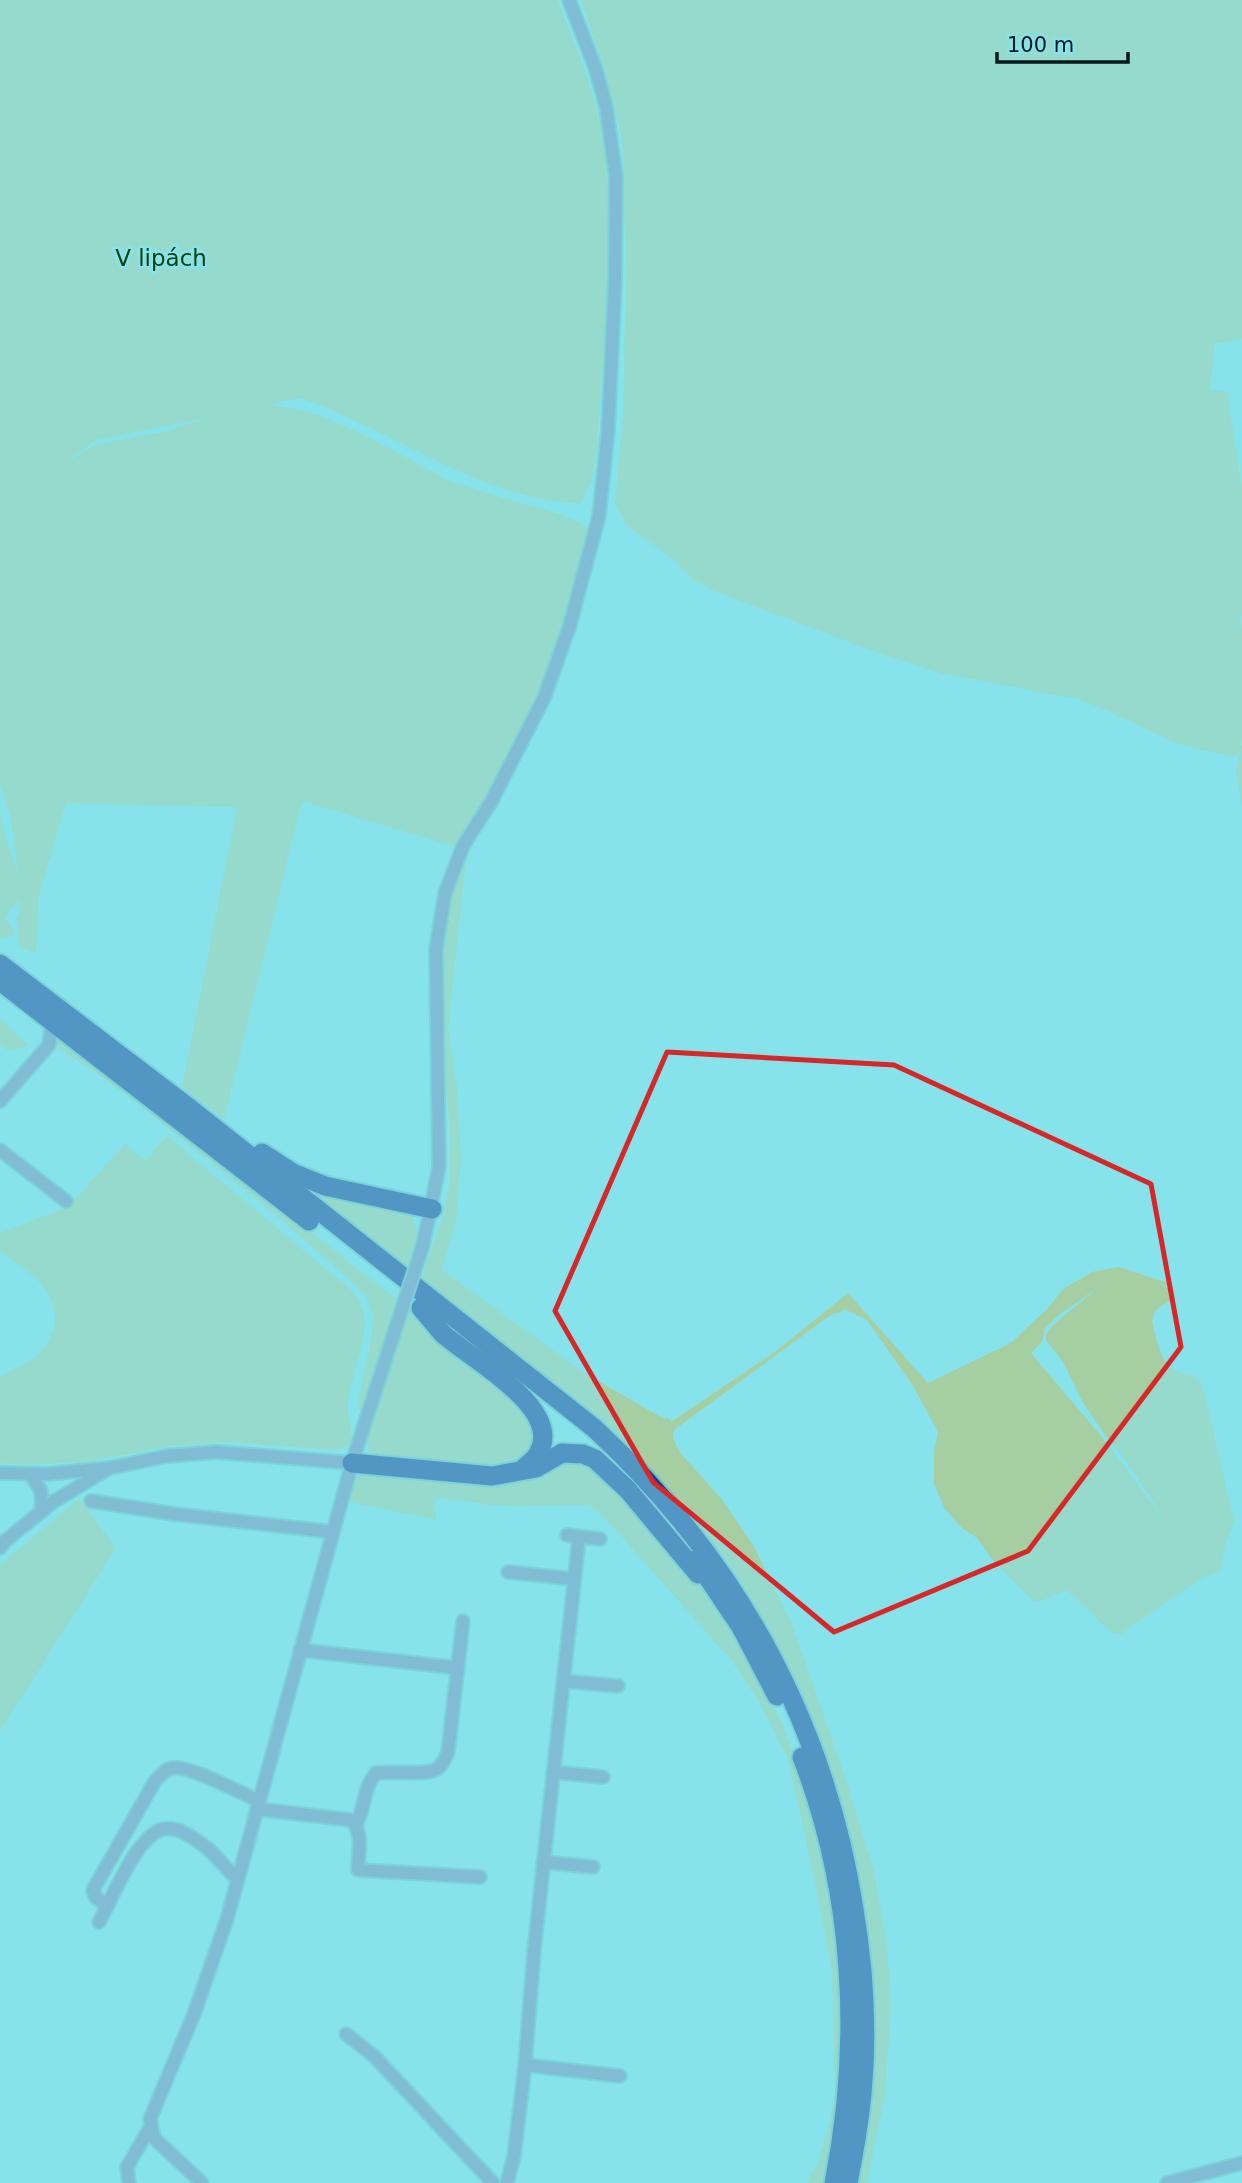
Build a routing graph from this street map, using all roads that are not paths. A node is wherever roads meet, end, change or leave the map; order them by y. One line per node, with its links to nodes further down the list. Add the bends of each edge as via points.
1 (569, 0): 9 (street, via 606,106 616,177 608,431 599,516 569,628 544,698 463,846 444,893 436,949 439,1167)
2 (0, 964): 6 (highway)
3 (0, 981): 4 (highway)
4 (52, 1021): 5 (street, via 49,1045); 10 (highway)
5 (0, 1101)
6 (188, 1107): 9 (highway, via 293,1172 325,1186); 49 (highway, via 594,1428 672,1508 746,1609 787,1686 816,1756 849,1879 864,2009 862,2091)
7 (0, 1150): 8 (street)
8 (66, 1201)
9 (432, 1209): 11 (street, bridge)
10 (421, 1308): 13 (highway, via 442,1332 517,1391 538,1418 543,1440 540,1451); 23 (highway, via 611,1462 686,1546)
11 (352, 1463): 12 (street, via 216,1452); 13 (highway, via 492,1476); 18 (street)
12 (110, 1468): 15 (street); 17 (street)
13 (518, 1472): 23 (highway, via 537,1468 562,1453 595,1458)
14 (3, 1473): 15 (street)
15 (32, 1475): 17 (street, via 41,1491)
16 (92, 1501): 18 (street)
17 (42, 1511): 20 (street)
18 (333, 1532): 25 (street)
19 (600, 1539): 22 (street, via 573,1536)
20 (0, 1548)
21 (508, 1572): 22 (street)
22 (574, 1580): 27 (street)
23 (727, 1605): 48 (highway, via 791,1727 815,1796 836,1883 851,2009 848,2092)
24 (463, 1621): 26 (street)
25 (300, 1650): 26 (street); 31 (street)
26 (458, 1668): 32 (street, via 448,1752 442,1764 423,1773 376,1773 367,1784)
27 (563, 1681): 28 (street); 29 (street)
28 (618, 1686)
29 (553, 1772): 30 (street); 33 (street)
30 (603, 1777)
31 (258, 1805): 32 (street, via 351,1820); 36 (street); 37 (street, via 190,1770 167,1769 155,1781 93,1890 96,1898)
32 (356, 1825): 35 (street, via 358,1870)
33 (543, 1862): 34 (street); 40 (street)
34 (593, 1867)
35 (480, 1877)
36 (238, 1879): 37 (street, via 205,1846 185,1833 162,1829 138,1847); 42 (street)
37 (108, 1905): 38 (street)
38 (99, 1922)
39 (346, 2034): 46 (street, via 374,2056)
40 (525, 2065): 41 (street); 47 (street)
41 (620, 2076)
42 (151, 2126): 44 (street, via 127,2167); 45 (street, via 154,2138)
43 (1242, 2163): 50 (street)
44 (129, 2183)
45 (202, 2183)
46 (493, 2183)
47 (507, 2183)
48 (834, 2183)
49 (848, 2183)
50 (1167, 2183)

